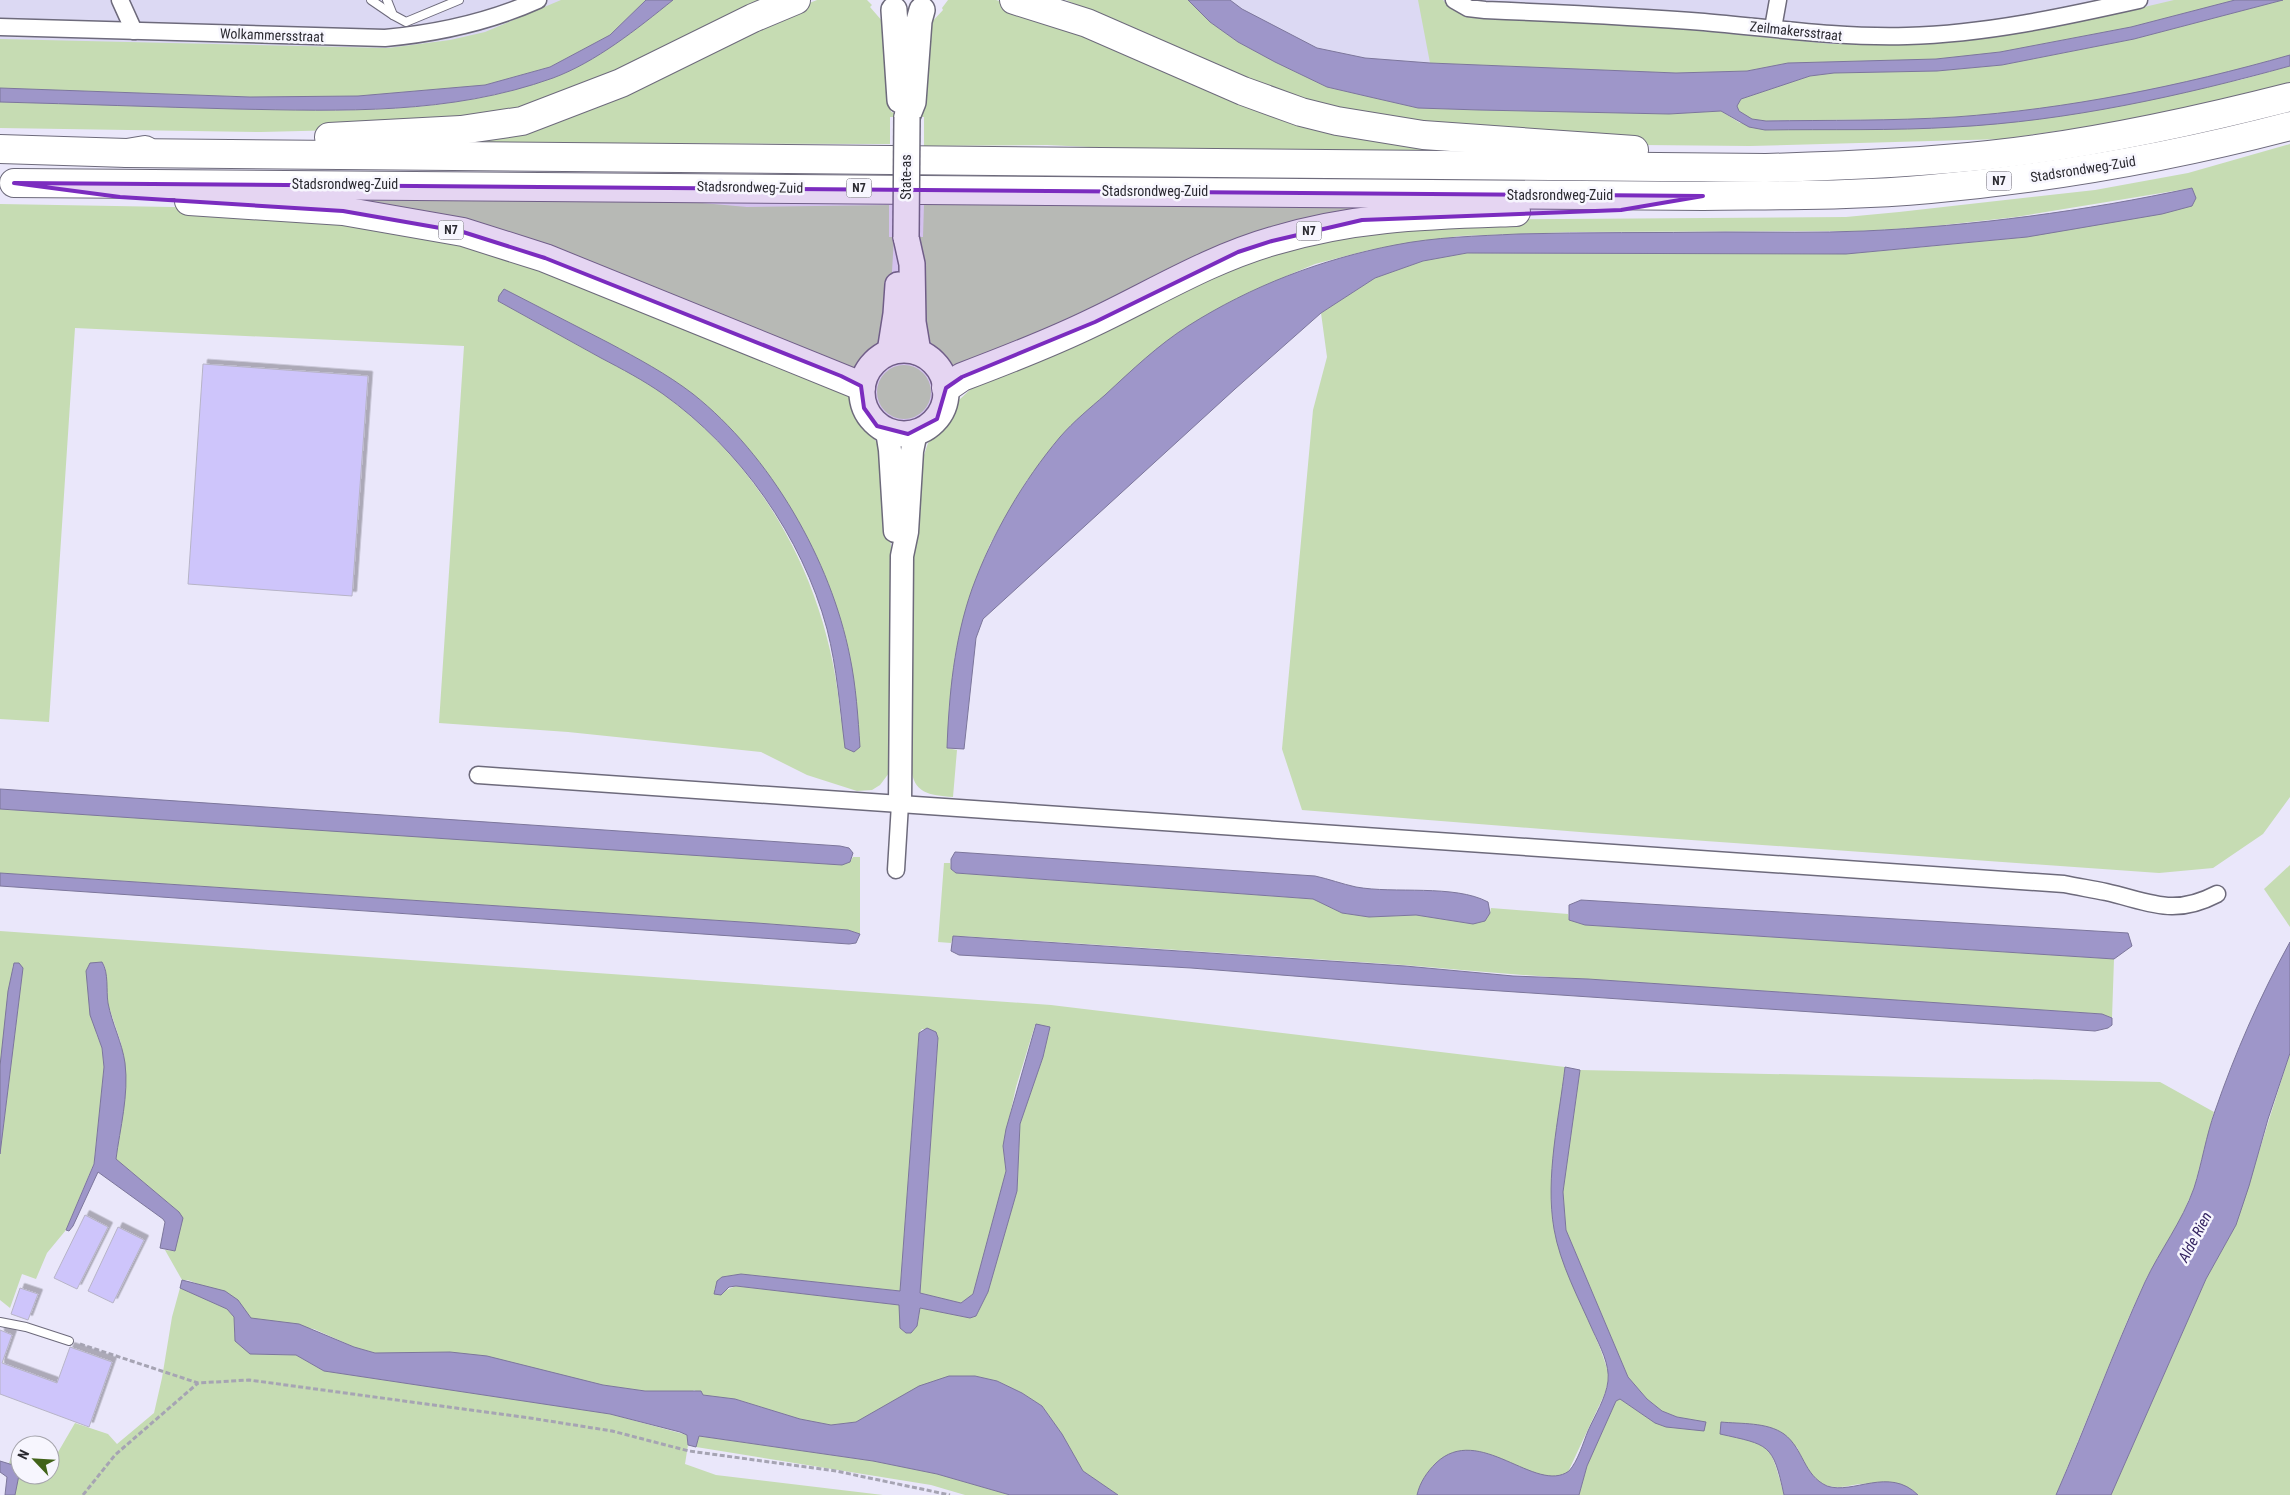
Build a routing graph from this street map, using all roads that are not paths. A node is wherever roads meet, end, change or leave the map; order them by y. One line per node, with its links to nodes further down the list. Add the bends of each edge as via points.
1 (120, 0): 18 (street)
2 (371, 0): 14 (lane)
3 (387, 0): 14 (lane)
4 (459, 0): 14 (lane, via 406,22)
5 (538, 0): 18 (street, Wolkammersstraat, via 483,22 414,36 385,38)
6 (796, 0): 23 (highway, N7, via 621,83 522,121 461,130 359,137 220,139)
7 (1014, 0): 15 (highway, N7)
8 (1051, 0): 15 (highway, N7)
9 (1454, 0): 17 (street, Zeilmakersstraat, via 1468,8 1485,10 1641,17)
10 (1778, 0): 17 (street)
11 (2139, 0): 17 (street, Zeilmakersstraat, via 1967,32 1832,36)
12 (887, 5): 13 (main road, via 912,12); 20 (main road, State-as, via 900,103)
13 (930, 5): 20 (main road, State-as, via 919,21 914,102)
14 (393, 15)
15 (1087, 23): 24 (highway, N7, via 1243,91 1337,122 1423,135 1664,152)
16 (0, 27): 18 (street, Wolkammersstraat)
17 (1773, 28)
18 (134, 31)
19 (2290, 97): 24 (highway, Stadsrondweg-Zuid / N7, via 2115,136 1990,155 1848,166)
20 (907, 117): 27 (main road, State-as, bridge)
21 (2290, 126): 26 (highway, Stadsrondweg-Zuid / N7, via 2143,159 2028,178 1928,189)
22 (0, 150): 23 (highway, N7)
23 (127, 153): 24 (highway, Stadsrondweg-Zuid / N7)
24 (1741, 168)
25 (7, 183): 26 (highway, Stadsrondweg-Zuid / N7); 30 (highway, N7, via 120,197 343,211 463,232 546,258)
26 (1704, 196): 31 (highway, N7, via 1621,210 1414,216 1362,220 1308,231 1231,255 1095,322 962,378)
27 (906, 237): 28 (main road, State-as, via 899,264); 29 (main road, State-as, via 912,264 913,322)
28 (890, 352): 29 (main road); 30 (main road, via 871,365)
29 (918, 352): 31 (main road, via 939,368)
30 (862, 386): 32 (main road, via 867,413 877,426)
31 (946, 388): 33 (main road, via 946,399 937,419)
32 (887, 431): 33 (main road, via 897,434); 34 (street, via 895,532)
33 (916, 432): 34 (street)
34 (902, 556): 36 (street)
35 (478, 775): 36 (street)
36 (900, 804): 37 (street); 38 (street, via 2064,884 2155,905 2179,907 2198,904)
37 (896, 870)
38 (2217, 894)
39 (0, 1322): 40 (lane, via 26,1326)
40 (69, 1341)

